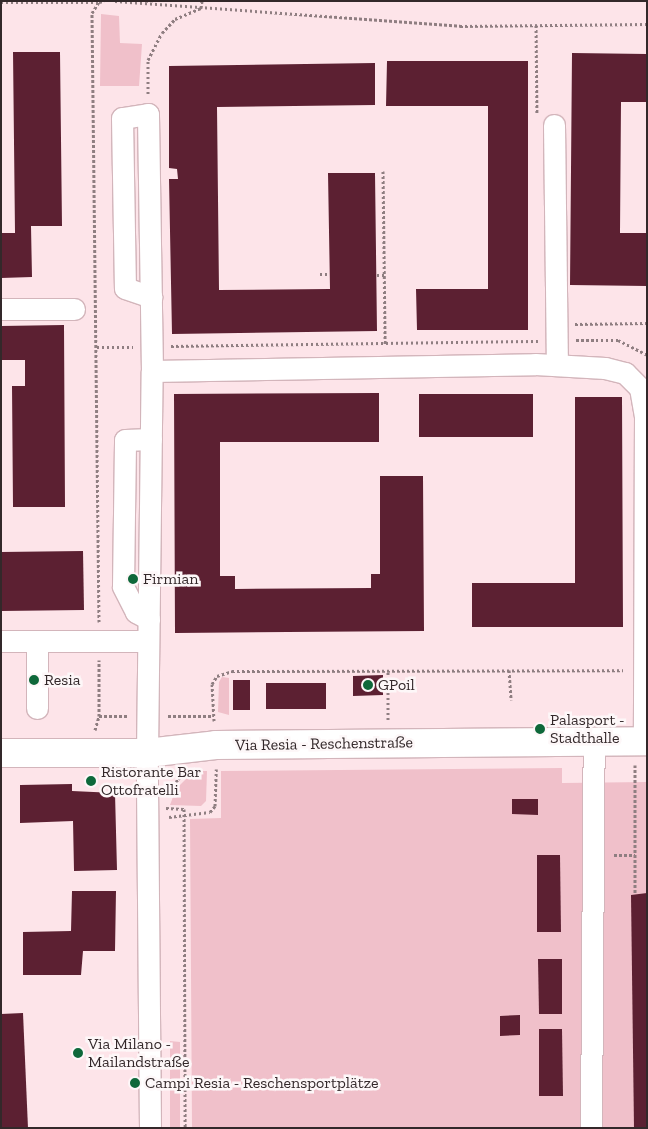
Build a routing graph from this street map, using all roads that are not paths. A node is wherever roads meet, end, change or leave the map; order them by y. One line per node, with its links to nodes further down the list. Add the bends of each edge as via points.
1 (148, 114): 6 (street)
2 (554, 125): 5 (street)
3 (1, 309): 4 (street)
4 (74, 310)
5 (557, 365): 6 (street); 13 (street, via 624,373 640,388 644,416)
6 (152, 371): 7 (street)
7 (151, 440): 8 (street); 8 (street, via 125,440 123,586 136,612)
8 (149, 618): 11 (street)
9 (1, 641): 10 (street)
10 (37, 641): 11 (street); 12 (street)
11 (148, 641): 16 (street)
12 (37, 708)
13 (642, 741): 14 (main road, Via Resia - Reschenstraße)
14 (594, 742): 16 (main road, Via Resia - Reschenstraße, via 216,745); 18 (street)
15 (1, 753): 16 (main road, Via Resia - Reschenstraße)
16 (147, 753): 17 (street)
17 (150, 1128)
18 (591, 1128)

